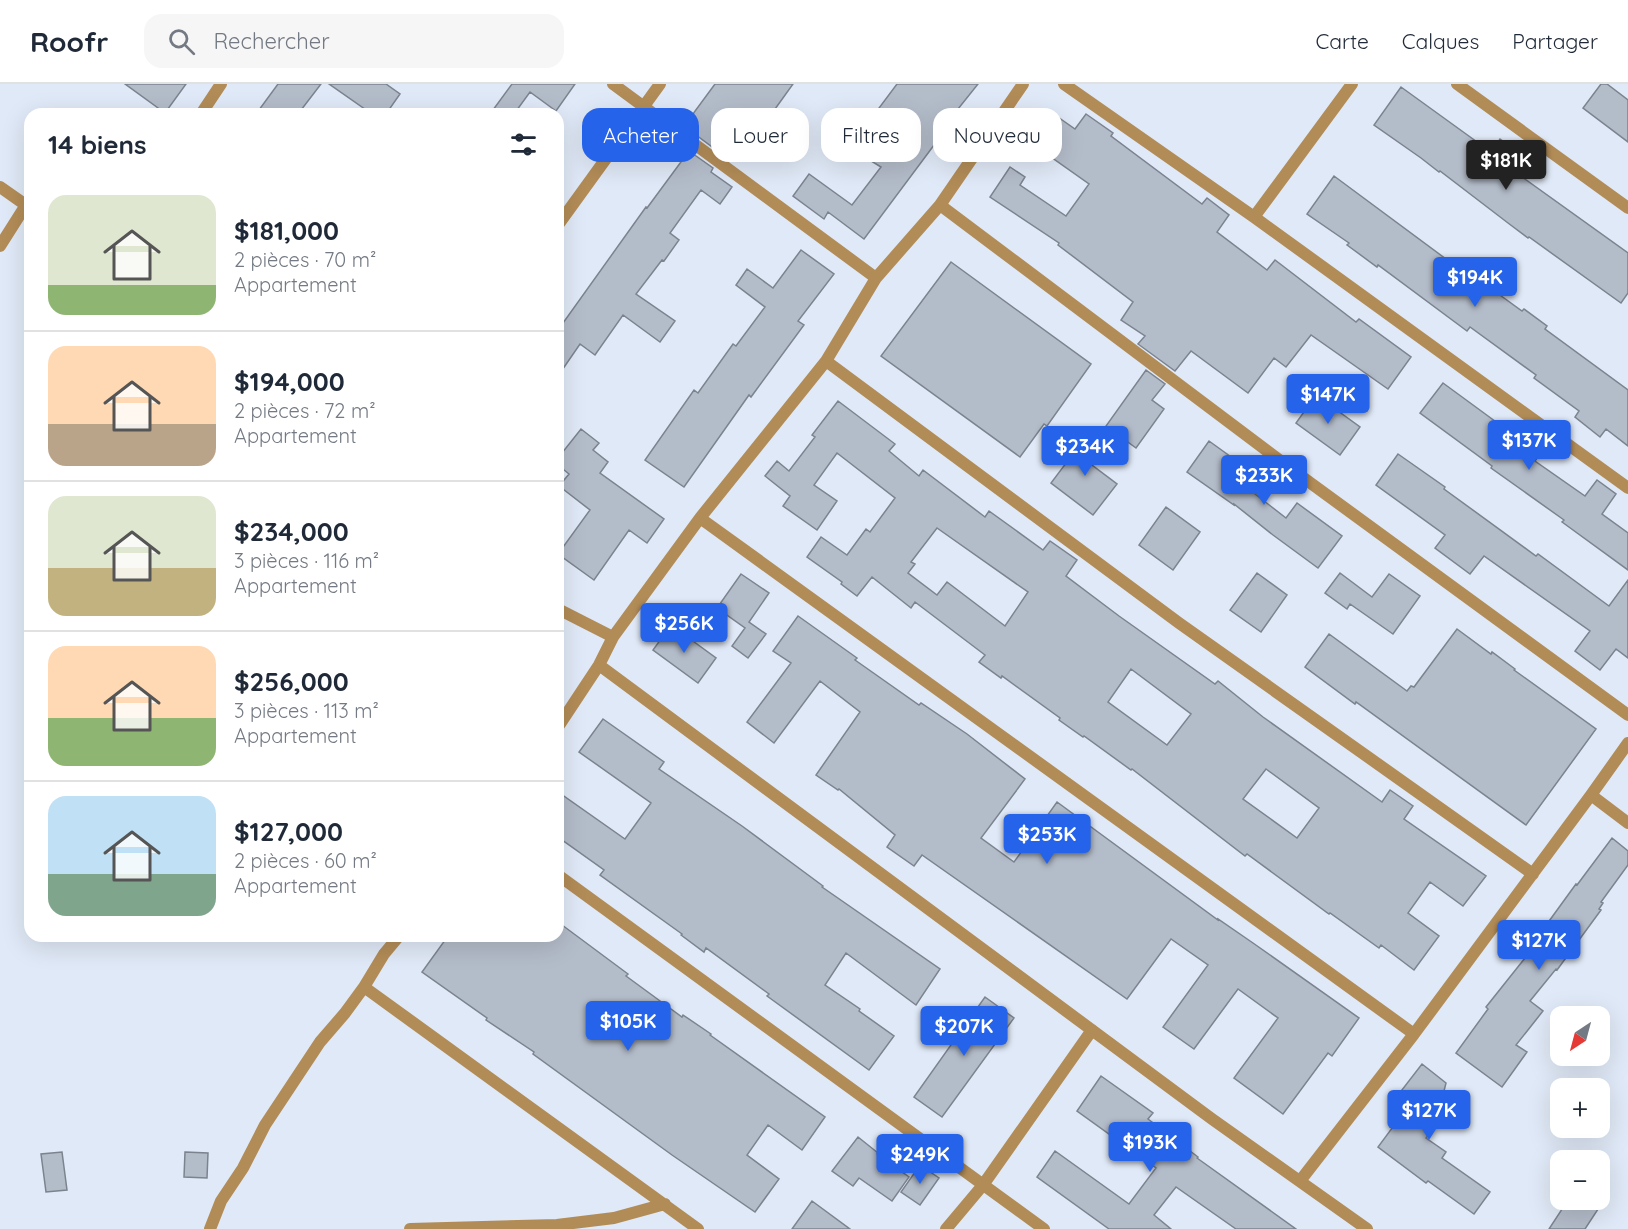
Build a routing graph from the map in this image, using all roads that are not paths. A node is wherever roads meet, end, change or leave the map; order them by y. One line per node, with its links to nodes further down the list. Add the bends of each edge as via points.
1 (221, 84): 9 (street)
2 (613, 84): 8 (street)
3 (660, 84): 8 (street)
4 (1023, 84): 12 (street)
5 (1064, 84): 16 (street)
6 (1352, 84): 16 (street)
7 (1457, 84): 13 (street)
8 (645, 106): 15 (street); 18 (street)
9 (205, 108)
10 (0, 187): 11 (street)
11 (24, 203)
12 (940, 205): 18 (street); 25 (street)
13 (1628, 208)
14 (24, 212): 17 (street)
15 (564, 217)
16 (1254, 218): 20 (street)
17 (0, 246)
18 (876, 278): 19 (street)
19 (826, 361): 21 (street); 30 (street, via 1179,623)
20 (1628, 488)
21 (700, 518): 23 (street); 35 (street)
22 (564, 612): 23 (street)
23 (613, 637): 24 (street)
24 (600, 665): 26 (street); 34 (street)
25 (1628, 715)
26 (564, 718)
27 (1628, 743): 28 (street)
28 (1591, 795): 29 (street); 30 (street)
29 (1628, 823)
30 (1533, 874): 35 (street)
31 (564, 879): 37 (street)
32 (394, 942): 33 (street)
33 (364, 987): 38 (street); 39 (street, via 320,1042 265,1125 221,1201)
34 (1092, 1030): 36 (street); 37 (street)
35 (1414, 1034): 36 (street)
36 (1300, 1181): 44 (street)
37 (983, 1185): 42 (street); 43 (street)
38 (664, 1204): 40 (street, via 614,1218 557,1226); 41 (street)
39 (210, 1229)
40 (410, 1229)
41 (698, 1229)
42 (946, 1229)
43 (1044, 1229)
44 (1367, 1229)

